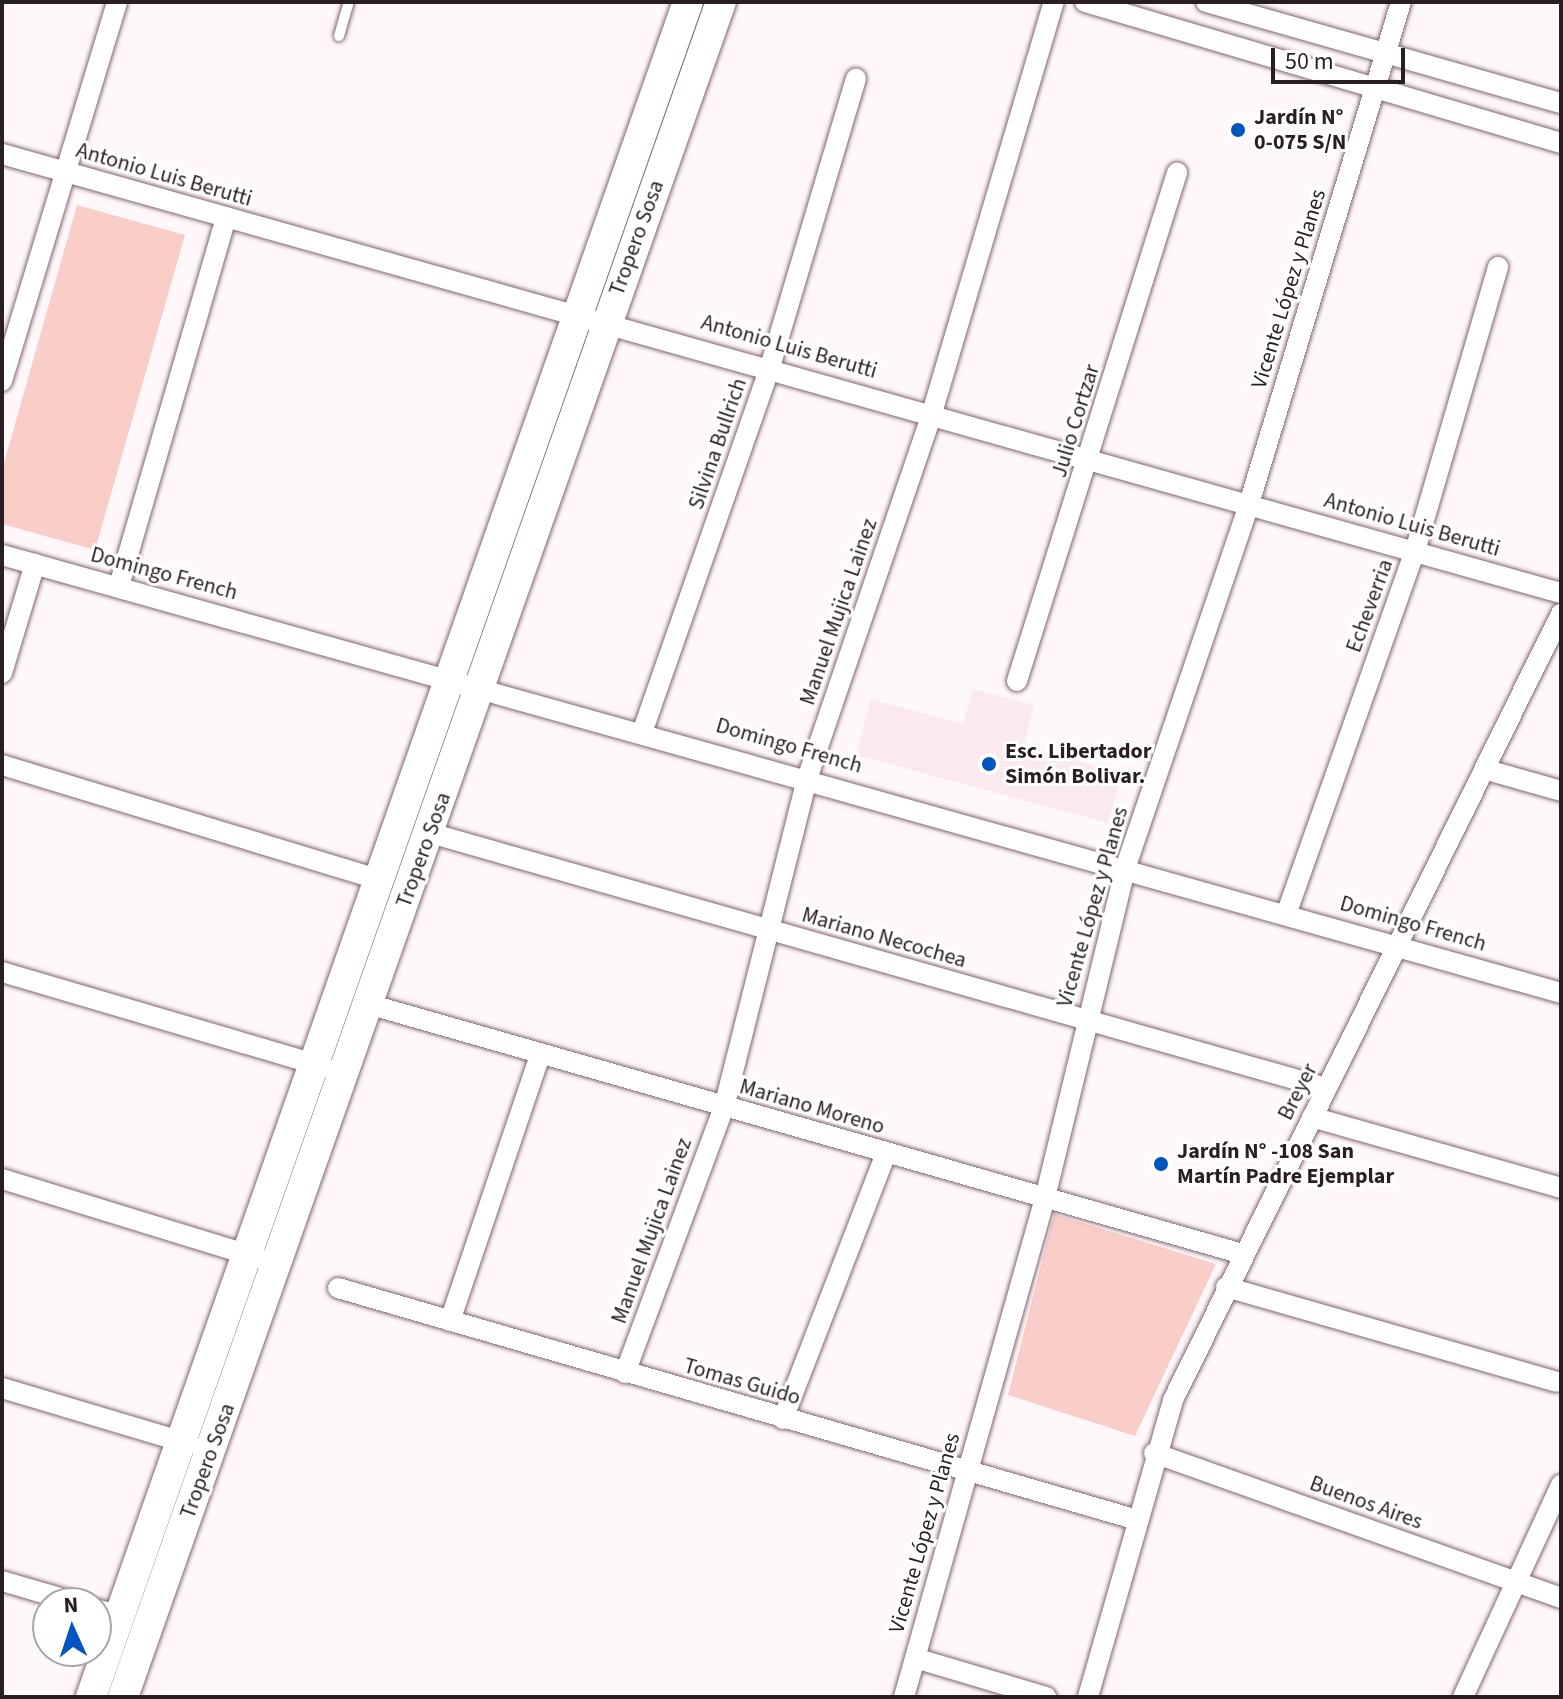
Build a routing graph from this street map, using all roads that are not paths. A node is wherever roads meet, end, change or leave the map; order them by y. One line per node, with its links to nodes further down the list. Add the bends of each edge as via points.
1 (117, 2): 16 (street)
2 (349, 2): 9 (lane)
3 (688, 2): 20 (street, Tropero Sosa)
4 (721, 2): 21 (street, Tropero Sosa)
5 (1054, 2): 24 (street, Manuel Mujica Lainez)
6 (1085, 2): 12 (street)
7 (1206, 2): 10 (street)
8 (1401, 2): 10 (street, Vicente López y Planes)
9 (339, 36)
10 (1387, 53): 12 (street, Vicente López y Planes); 13 (street)
11 (856, 79): 22 (street, Silvina Bullrich)
12 (1376, 88): 14 (street); 26 (street, Vicente López y Planes)
13 (1561, 103)
14 (1561, 143)
15 (2, 154): 16 (street, Antonio Luis Berutti)
16 (66, 172): 18 (street, Antonio Luis Berutti); 23 (street)
17 (1177, 173): 25 (street, Julio Cortzar)
18 (226, 217): 20 (street, Antonio Luis Berutti); 30 (street)
19 (1498, 267): 27 (street, Echeverria)
20 (578, 313): 21 (street, Antonio Luis Berutti); 34 (street, Tropero Sosa)
21 (607, 321): 22 (street, Antonio Luis Berutti); 36 (street, Tropero Sosa)
22 (770, 367): 24 (street, Antonio Luis Berutti); 37 (street, Silvina Bullrich)
23 (2, 381)
24 (932, 413): 25 (street, Antonio Luis Berutti); 40 (street, Manuel Mujica Lainez)
25 (1090, 459): 26 (street, Antonio Luis Berutti); 35 (street, Julio Cortzar)
26 (1249, 504): 27 (street, Antonio Luis Berutti); 43 (street, Vicente López y Planes)
27 (1415, 551): 31 (street, Antonio Luis Berutti); 45 (street, Echeverria)
28 (2, 555): 29 (street, Domingo French)
29 (35, 564): 30 (street, Domingo French); 33 (street)
30 (119, 586): 34 (street, Domingo French)
31 (1561, 593)
32 (1561, 614): 39 (street, Breyer)
33 (2, 673)
34 (450, 678): 36 (street, Domingo French); 44 (street, Tropero Sosa)
35 (1017, 681)
36 (484, 687): 37 (street, Domingo French); 42 (street, Tropero Sosa)
37 (643, 730): 40 (street, Domingo French)
38 (2, 765): 44 (street)
39 (1487, 770): 41 (street); 47 (street, Breyer)
40 (808, 776): 43 (street, Domingo French); 46 (street, Manuel Mujica Lainez)
41 (1561, 791)
42 (430, 833): 46 (street, Mariano Necochea); 50 (street, Tropero Sosa)
43 (1126, 866): 45 (street, Domingo French); 51 (street, Vicente López y Planes)
44 (380, 880): 53 (street, Tropero Sosa)
45 (1287, 912): 47 (street, Domingo French)
46 (769, 931): 51 (street, Mariano Necochea); 55 (street, Manuel Mujica Lainez)
47 (1402, 946): 49 (street, Domingo French); 54 (street, Breyer)
48 (2, 972): 53 (street)
49 (1561, 993)
50 (368, 1004): 52 (street, Mariano Moreno); 53 (street, Tropero Sosa)
51 (1086, 1020): 54 (street, Mariano Necochea); 60 (street, Vicente López y Planes)
52 (540, 1055): 55 (street, Mariano Moreno); 66 (street)
53 (329, 1069): 62 (street, Tropero Sosa); 63 (street, Tropero Sosa)
54 (1326, 1088): 56 (street, Breyer)
55 (724, 1107): 57 (street, Mariano Moreno); 67 (street, Manuel Mujica Lainez)
56 (1312, 1117): 59 (street); 61 (street, Breyer)
57 (886, 1154): 60 (street, Mariano Moreno); 70 (street)
58 (2, 1179): 62 (street)
59 (1561, 1188)
60 (1045, 1198): 61 (street, Mariano Moreno); 74 (street, Vicente López y Planes)
61 (1243, 1254): 64 (street, Breyer)
62 (247, 1255): 63 (street); 71 (street, Tropero Sosa)
63 (277, 1265): 72 (street, Tropero Sosa)
64 (1226, 1287): 68 (street); 73 (street, Breyer)
65 (338, 1288): 66 (street, Tomas Guido)
66 (450, 1321): 67 (street, Tomas Guido)
67 (625, 1373): 70 (street, Tomas Guido)
68 (1557, 1382)
69 (2, 1388): 71 (street)
70 (783, 1419): 74 (street, Tomas Guido)
71 (182, 1442): 72 (street); 81 (street, Tropero Sosa)
72 (212, 1451): 85 (street, Tropero Sosa)
73 (1154, 1453): 76 (street, Breyer); 78 (street, Buenos Aires)
74 (968, 1472): 76 (street, Tomas Guido); 82 (street, Vicente López y Planes)
75 (1561, 1485): 78 (street)
76 (1134, 1519): 88 (street, Breyer)
77 (2, 1581): 79 (street)
78 (1517, 1583): 80 (street, Buenos Aires); 89 (street)
79 (32, 1590)
80 (1561, 1598)
81 (112, 1603)
82 (915, 1658): 86 (street, Vicente López y Planes); 87 (street)
83 (97, 1667): 84 (street, Tropero Sosa)
84 (91, 1697)
85 (123, 1697)
86 (904, 1697)
87 (1046, 1697)
88 (1088, 1697)
89 (1463, 1697)

